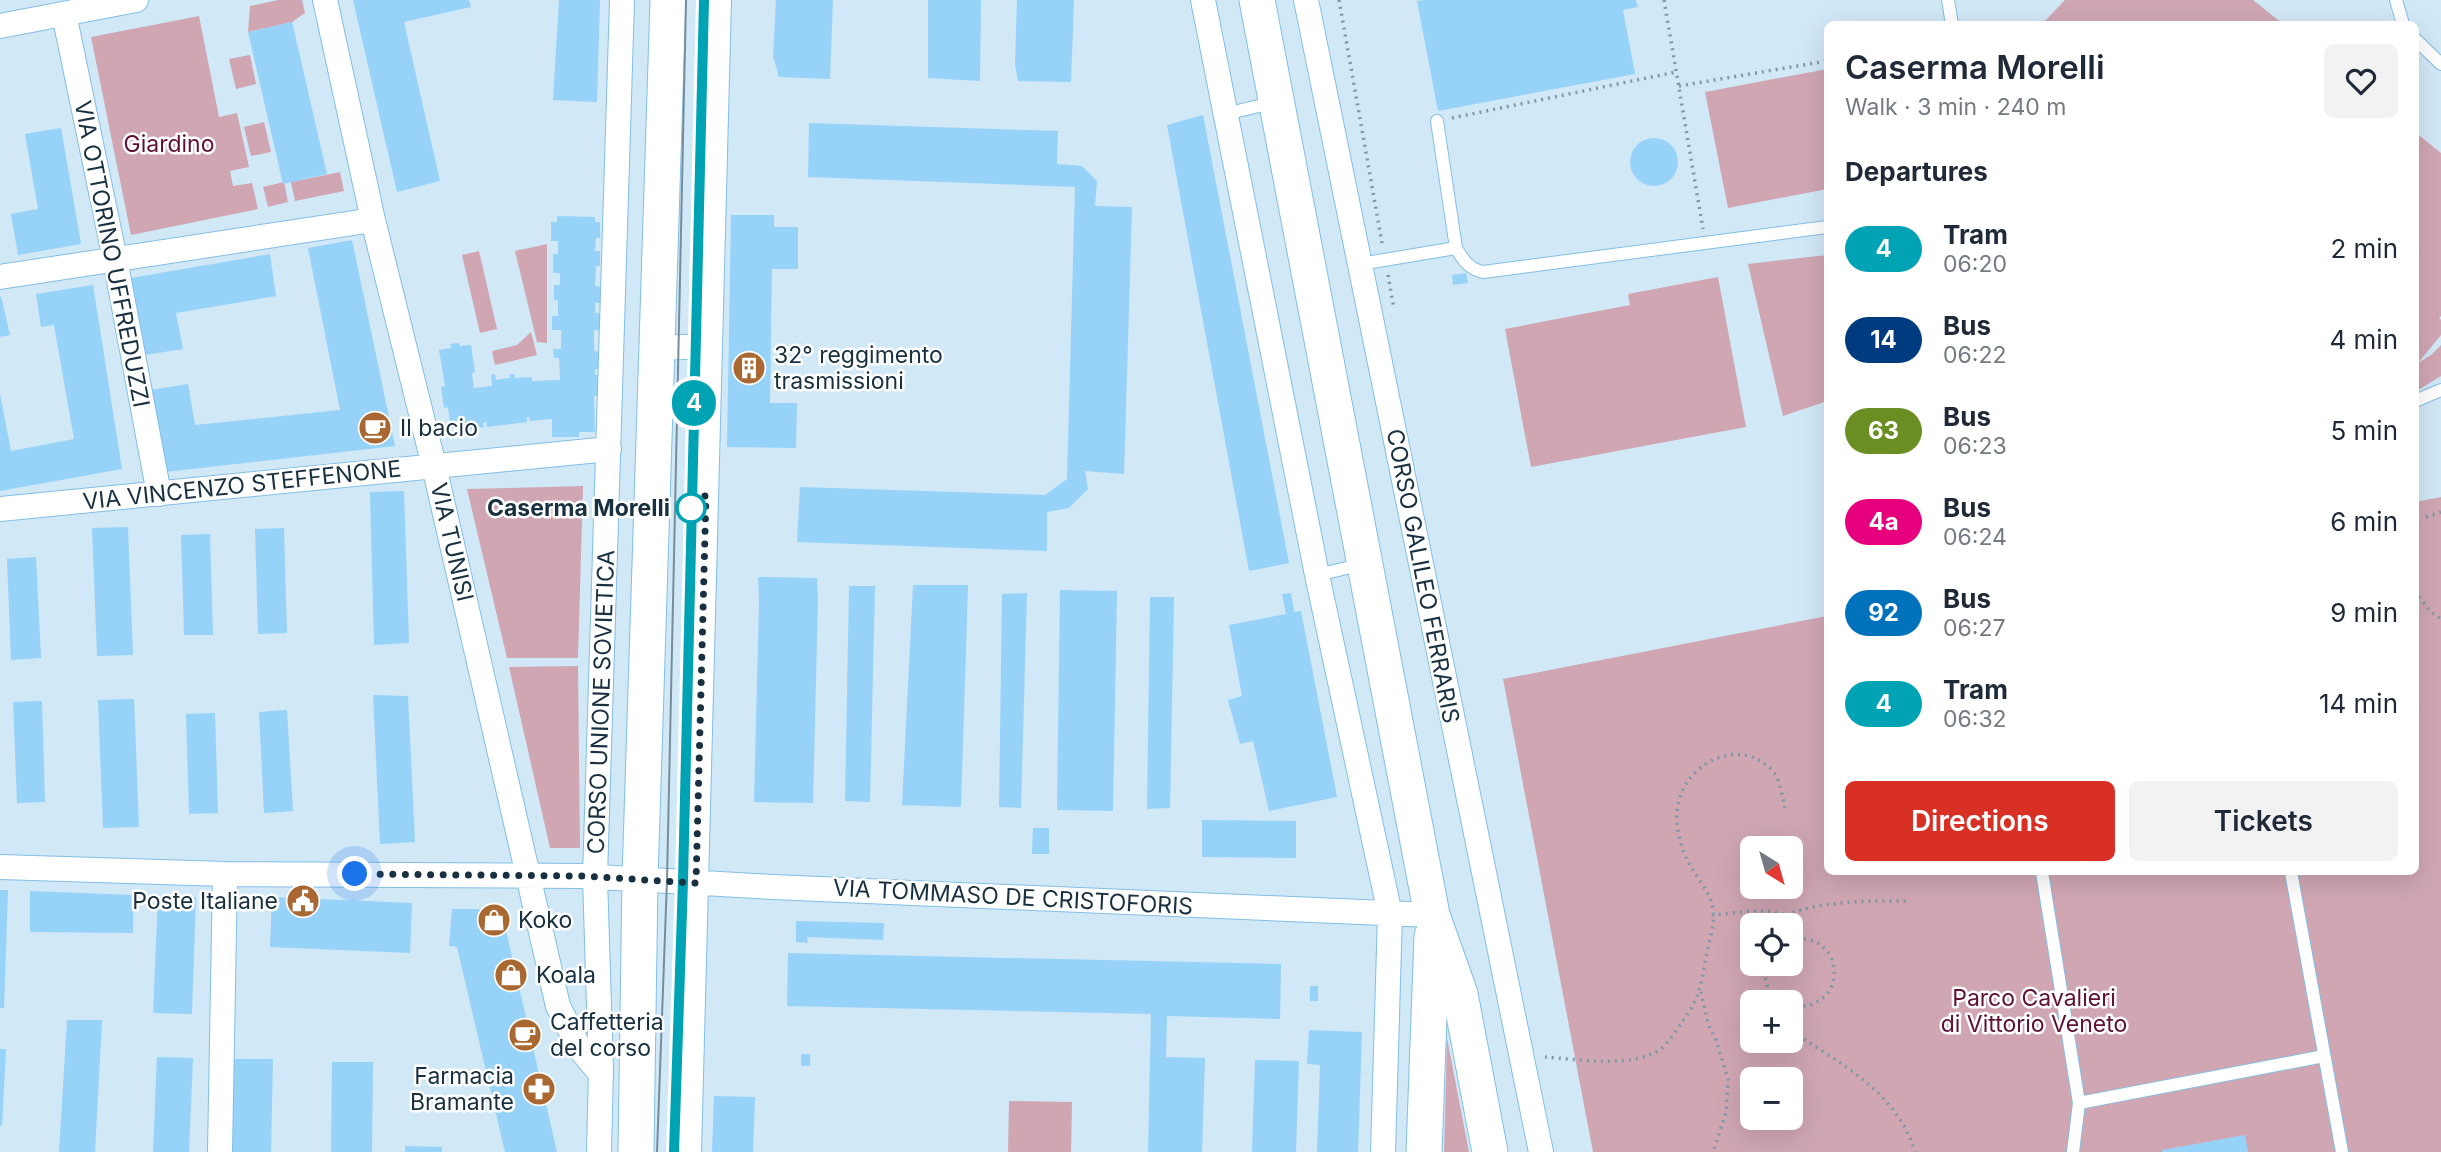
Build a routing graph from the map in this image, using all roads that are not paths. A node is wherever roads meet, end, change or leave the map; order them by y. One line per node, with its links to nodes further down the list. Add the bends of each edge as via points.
1 (136, 0): 11 (street)
2 (325, 0): 20 (street, VIA TUNISI)
3 (622, 0): 30 (street, CORSO UNIONE SOVIETICA)
4 (668, 0): 27 (main road, CORSO UNIONE SOVIETICA)
5 (719, 0): 26 (street)
6 (1203, 0): 18 (street)
7 (1257, 0): 17 (main road)
8 (1306, 0): 24 (street, CORSO GALILEO FERRARIS)
9 (1948, 0): 12 (lane)
10 (2396, 0): 13 (lane)
11 (64, 14): 14 (street); 23 (street, VIA OTTORINO UFFREDUZZI)
12 (1952, 21)
13 (2402, 21)
14 (0, 26)
15 (2419, 43): 16 (lane)
16 (2441, 64)
17 (1277, 102): 18 (lane); 34 (main road)
18 (1225, 114): 35 (street)
19 (1437, 121): 22 (lane)
20 (373, 220): 23 (street); 31 (street, VIA TUNISI)
21 (1824, 227): 22 (lane, via 1483,272 1464,261)
22 (1457, 248): 24 (lane)
23 (115, 259): 25 (street); 32 (street, VIA OTTORINO UFFREDUZZI)
24 (1360, 264): 56 (street, CORSO GALILEO FERRARIS)
25 (0, 277)
26 (710, 346): 27 (street); 43 (street)
27 (657, 348): 42 (main road, CORSO UNIONE SOVIETICA)
28 (2441, 390): 29 (lane)
29 (2419, 399)
30 (609, 449): 31 (street, VIA VINCENZO STEFFENONE); 41 (street, CORSO UNIONE SOVIETICA)
31 (434, 466): 32 (street, VIA VINCENZO STEFFENONE); 40 (street, VIA TUNISI)
32 (159, 494): 33 (street, VIA VINCENZO STEFFENONE)
33 (0, 509)
34 (1365, 564): 35 (lane); 45 (main road)
35 (1317, 575): 44 (street)
36 (0, 867): 37 (street, VIA TOMMASO DE CRISTOFORIS)
37 (226, 874): 40 (street, VIA TOMMASO DE CRISTOFORIS); 49 (street)
38 (2042, 875): 48 (lane)
39 (2292, 875): 46 (lane)
40 (528, 876): 41 (street, VIA TOMMASO DE CRISTOFORIS); 47 (street, VIA TUNISI, via 558,1006 580,1049)
41 (595, 877): 42 (street, VIA TOMMASO DE CRISTOFORIS); 47 (street, CORSO UNIONE SOVIETICA)
42 (640, 878): 43 (street, VIA TOMMASO DE CRISTOFORIS); 51 (main road, CORSO UNIONE SOVIETICA)
43 (696, 883): 44 (street, VIA TOMMASO DE CRISTOFORIS); 52 (street)
44 (1390, 914): 45 (street, VIA TOMMASO DE CRISTOFORIS); 53 (street)
45 (1432, 915): 54 (main road); 55 (main road, via 1460,994)
46 (2324, 1056): 48 (lane); 58 (lane)
47 (601, 1074): 50 (street, CORSO UNIONE SOVIETICA)
48 (2079, 1103): 57 (lane)
49 (220, 1152)
50 (599, 1152)
51 (636, 1152)
52 (690, 1152)
53 (1384, 1152)
54 (1424, 1152)
55 (1490, 1152)
56 (1541, 1152)
57 (2073, 1152)
58 (2342, 1152)

